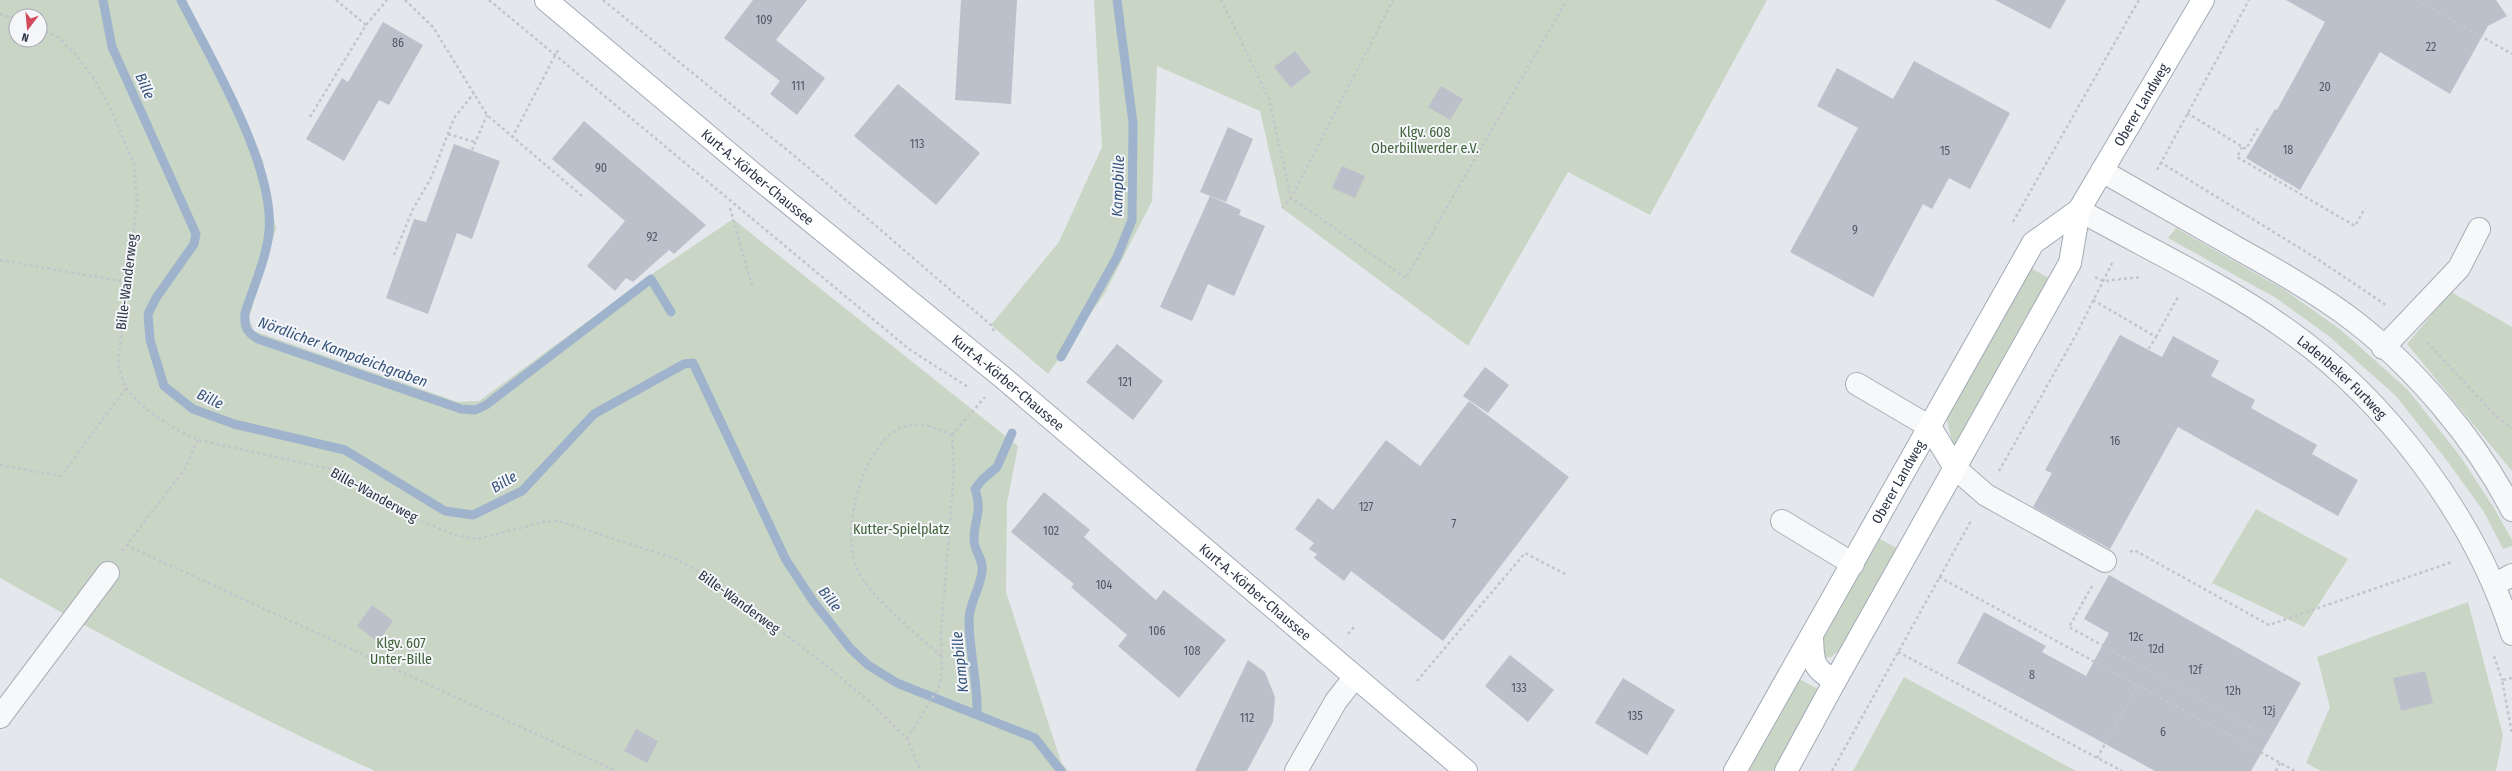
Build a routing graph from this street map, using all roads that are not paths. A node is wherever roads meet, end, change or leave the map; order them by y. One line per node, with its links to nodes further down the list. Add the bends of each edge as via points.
1 (546, 0): 18 (main road, Kurt-A.-Körber-Chaussee, via 1001,376)
2 (2203, 0): 3 (main road, Oberer Landweg)
3 (2102, 171): 4 (main road, Oberer Landweg); 6 (street, via 2313,293 2354,322)
4 (2079, 210): 8 (main road, Oberer Landweg, via 2033,243); 9 (main road, Oberer Landweg, via 2070,263); 15 (street, Ladenbeker Furtweg, via 2241,300 2318,353 2384,414 2449,501)
5 (2479, 229): 6 (street, via 2458,268)
6 (2383, 348): 10 (street, via 2418,380 2458,427 2496,478)
7 (1857, 384): 8 (street)
8 (1930, 427): 9 (main road); 13 (main road, Oberer Landweg)
9 (1955, 468): 12 (street, via 1986,495); 19 (main road, Oberer Landweg)
10 (2512, 510)
11 (1782, 522): 13 (street)
12 (2106, 561)
13 (1853, 564): 17 (main road, Oberer Landweg)
14 (108, 573): 20 (street)
15 (2503, 580): 16 (street, Ladenbeker Furtweg)
16 (2511, 626)
17 (1812, 637): 19 (main road, via 1812,658 1815,666); 23 (main road, Oberer Landweg)
18 (1354, 678): 21 (street, via 1336,701); 22 (main road, Kurt-A.-Körber-Chaussee)
19 (1835, 681): 24 (main road, Oberer Landweg)
20 (0, 717)
21 (1296, 771)
22 (1466, 771)
23 (1735, 771)
24 (1786, 771)

